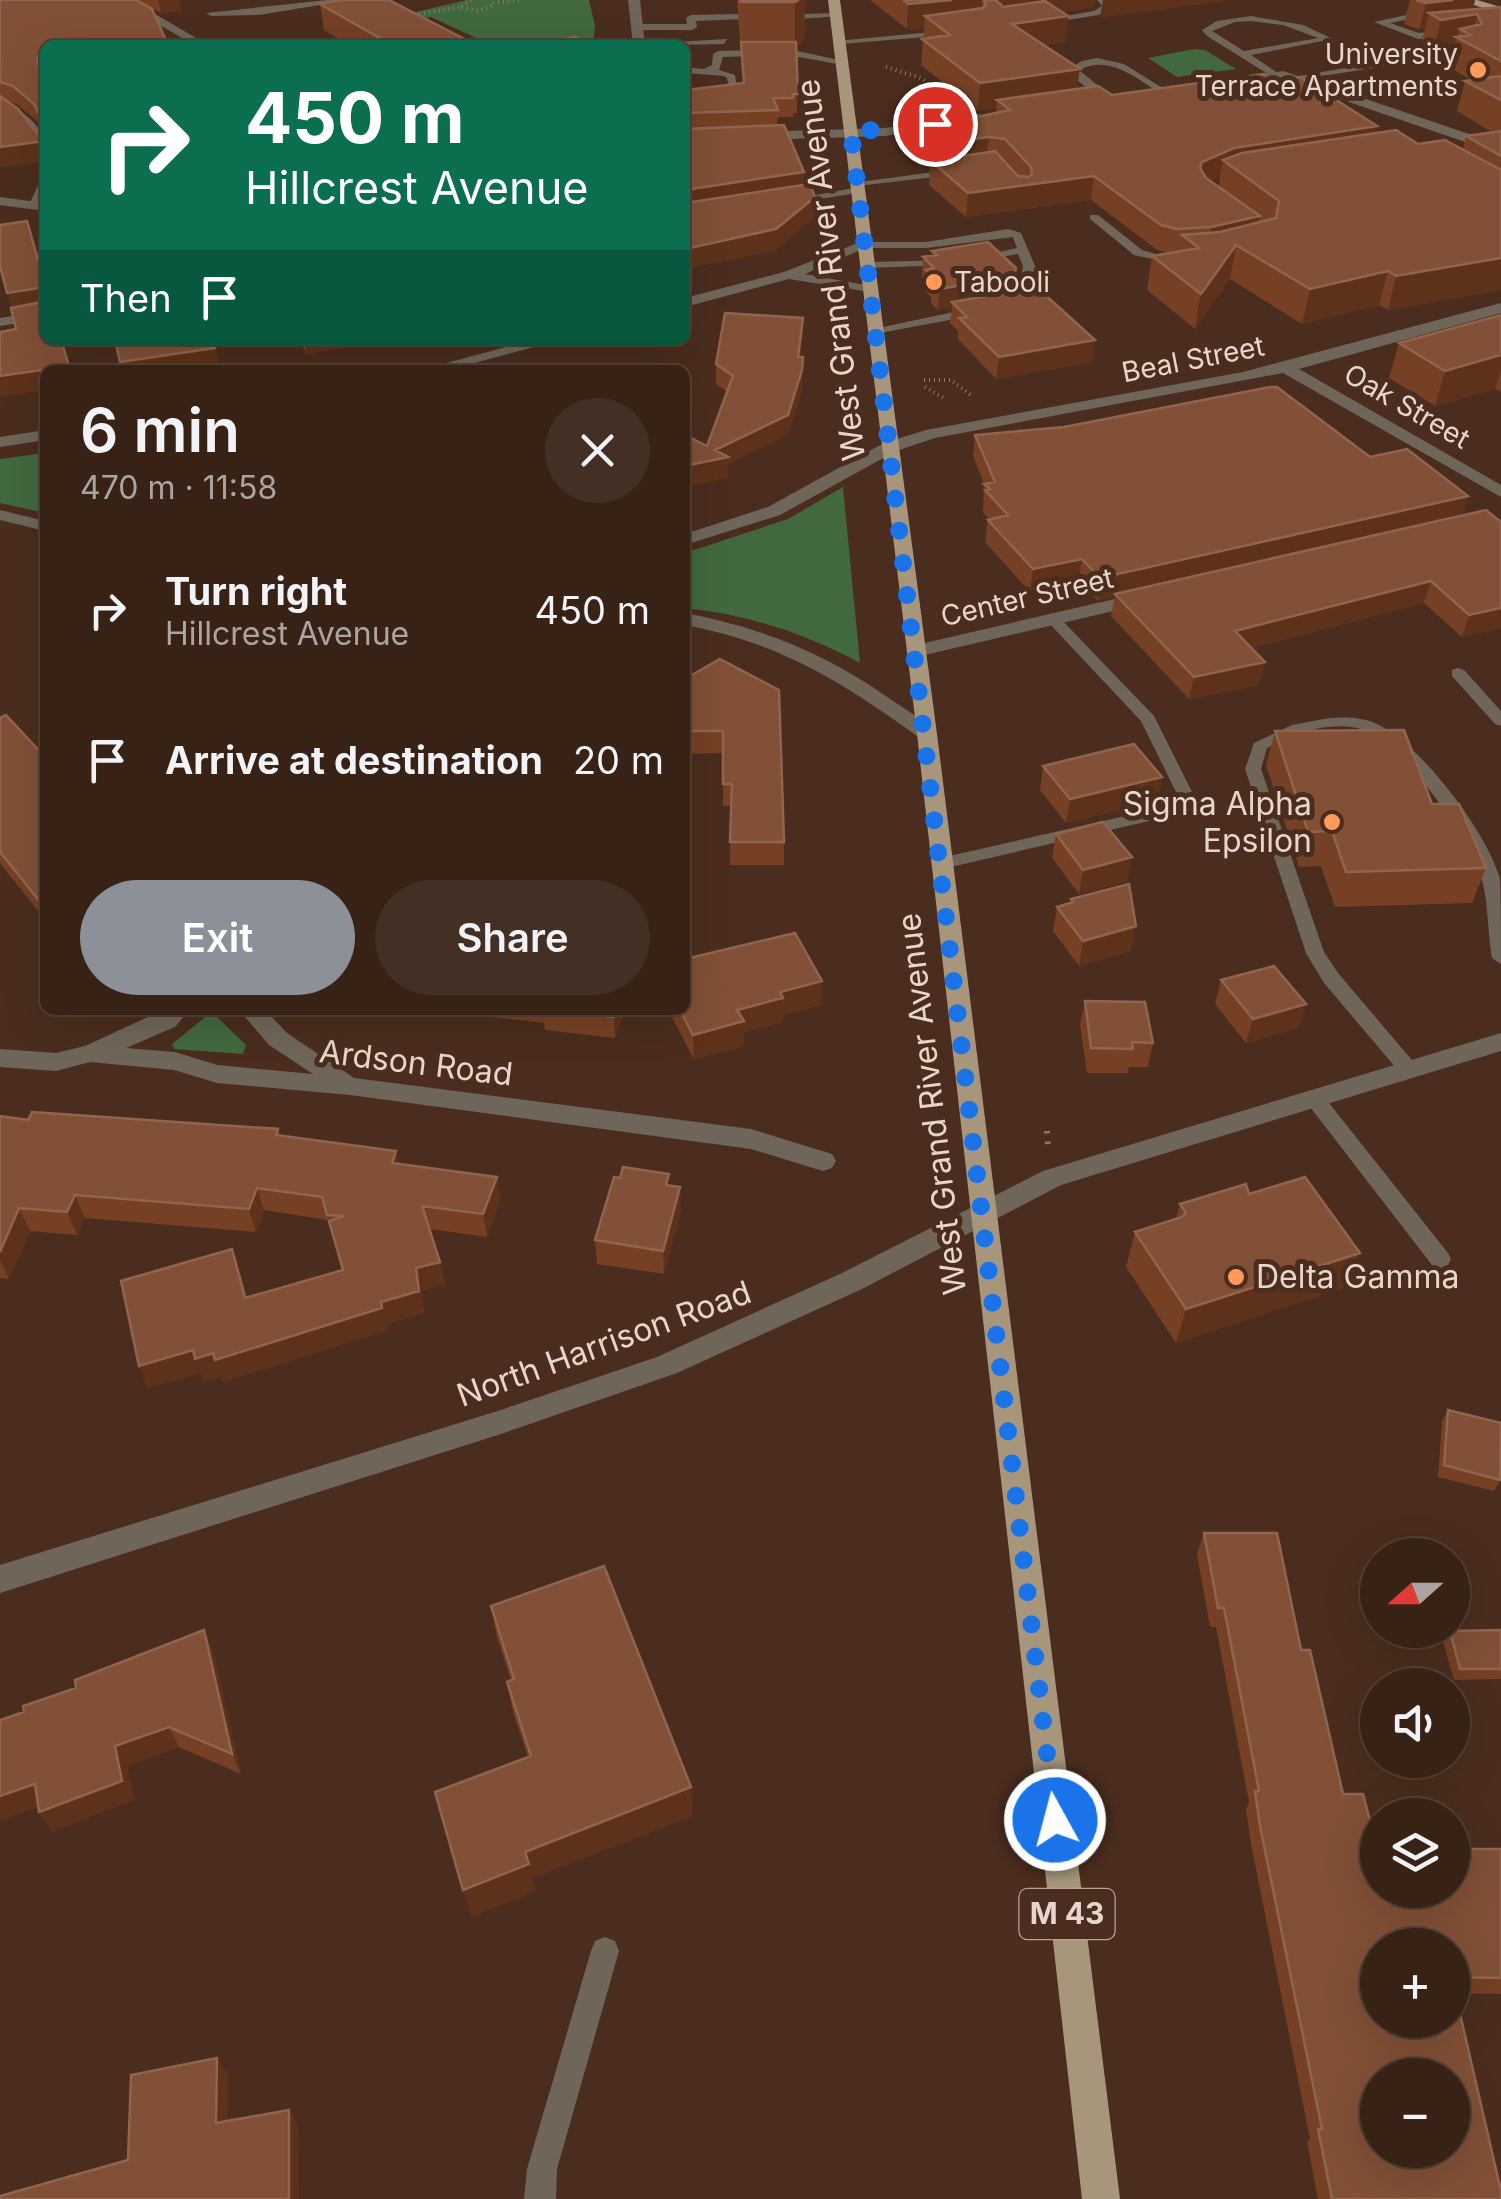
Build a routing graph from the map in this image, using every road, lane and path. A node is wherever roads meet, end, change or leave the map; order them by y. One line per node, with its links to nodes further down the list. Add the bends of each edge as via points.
1 (123, 0): 22 (street)
2 (346, 0): 13 (lane)
3 (471, 0): 11 (path)
4 (484, 0): 10 (path)
5 (520, 0): 10 (path)
6 (634, 0): 20 (street)
7 (834, 0): 16 (main road, West Grand River Avenue / M 43)
8 (1102, 0): 18 (lane, via 1108,6 1096,13)
9 (1465, 0): 12 (main road); 19 (lane, via 1379,22 1418,36)
10 (494, 4): 11 (path, via 478,11)
11 (460, 7): 14 (path)
12 (1501, 11)
13 (212, 12)
14 (414, 15)
15 (802, 16): 16 (lane)
16 (836, 16): 24 (main road, West Grand River Avenue / M 43)
17 (741, 18): 20 (lane, via 691,15 692,27)
18 (1034, 22)
19 (1501, 26)
20 (639, 27): 23 (street)
21 (961, 30): 24 (lane)
22 (193, 40)
23 (638, 40)
24 (841, 40): 29 (main road, West Grand River Avenue / M 43)
25 (724, 41): 26 (lane)
26 (690, 44)
27 (1468, 50): 33 (lane)
28 (1243, 54): 28 (lane, via 1207,30 1267,19 1328,39); 33 (lane)
29 (844, 62): 32 (lane, via 788,52 718,54 717,67); 47 (main road, West Grand River Avenue / M 43)
30 (874, 64): 41 (path, via 922,78)
31 (690, 70): 32 (lane)
32 (708, 70): 43 (lane, via 732,77 736,94)
33 (1284, 76): 35 (street); 40 (street)
34 (1454, 80): 40 (lane)
35 (1220, 83)
36 (1182, 89): 37 (street)
37 (1164, 92): 38 (street); 42 (lane, via 1119,64 1077,65 1078,77)
38 (1145, 94)
39 (1127, 97): 42 (street)
40 (1350, 97): 50 (street, via 1482,140)
41 (950, 100)
42 (1109, 100): 44 (street)
43 (690, 102)
44 (1090, 102)
45 (2, 106): 49 (lane)
46 (995, 116): 47 (street)
47 (851, 132): 48 (street); 52 (main road, West Grand River Avenue / M 43)
48 (742, 137)
49 (40, 139)
50 (1446, 146)
51 (971, 170): 52 (lane)
52 (857, 186): 54 (lane); 58 (main road, West Grand River Avenue / M 43)
53 (0, 201): 55 (street)
54 (777, 203)
55 (38, 206)
56 (1094, 217): 59 (lane, via 1138,253)
57 (1022, 250): 58 (lane, via 937,264); 58 (lane, via 1017,235 1008,232); 66 (lane, via 1029,266 1020,303)
58 (866, 255): 60 (street); 61 (main road, West Grand River Avenue / M 43)
59 (1189, 261)
60 (788, 276): 61 (street); 62 (street)
61 (871, 290): 66 (main road, West Grand River Avenue / M 43)
62 (690, 302)
63 (1501, 308): 69 (street, Beal Street)
64 (40, 317): 65 (lane)
65 (0, 322)
66 (876, 330): 74 (main road, West Grand River Avenue / M 43)
67 (531, 345): 68 (street)
68 (449, 365)
69 (1285, 367): 74 (street, Beal Street); 75 (street, Oak Street)
70 (924, 380): 71 (path, via 950,380)
71 (976, 399)
72 (40, 436): 73 (street)
73 (0, 442)
74 (890, 447): 78 (street, Beal Street, via 774,511); 82 (main road, West Grand River Avenue / M 43)
75 (1501, 492)
76 (0, 515): 77 (street)
77 (40, 525)
78 (690, 538)
79 (1164, 593): 80 (street, Center Street)
80 (1052, 618): 82 (street, Center Street); 86 (lane, via 1148,719 1185,794 1180,807)
81 (690, 620): 85 (street, via 794,646)
82 (916, 651): 85 (main road, West Grand River Avenue / M 43)
83 (1458, 674): 84 (lane)
84 (1501, 722)
85 (926, 734): 86 (main road, West Grand River Avenue / M 43)
86 (942, 863): 97 (main road, West Grand River Avenue / M 43)
87 (1501, 958): 93 (lane, via 1488,871 1403,752 1373,728 1340,722 1260,746 1253,768 1315,952)
88 (172, 1015): 91 (street)
89 (255, 1015): 94 (street, via 278,1039)
90 (1501, 1042): 93 (street, North Harrison Road)
91 (90, 1053): 92 (street, Ardson Road, via 56,1062); 94 (street, Ardson Road)
92 (0, 1058)
93 (1409, 1070): 95 (street, North Harrison Road)
94 (350, 1086): 96 (street, Ardson Road, via 751,1138)
95 (1314, 1098): 97 (street, North Harrison Road, via 1052,1178); 98 (lane)
96 (824, 1161)
97 (982, 1214): 99 (street, North Harrison Road, via 666,1365); 102 (main road, West Grand River Avenue / M 43)
98 (1440, 1259)
99 (0, 1578)
100 (605, 1951): 101 (lane, via 542,2170)
101 (540, 2199)
102 (1101, 2199)

